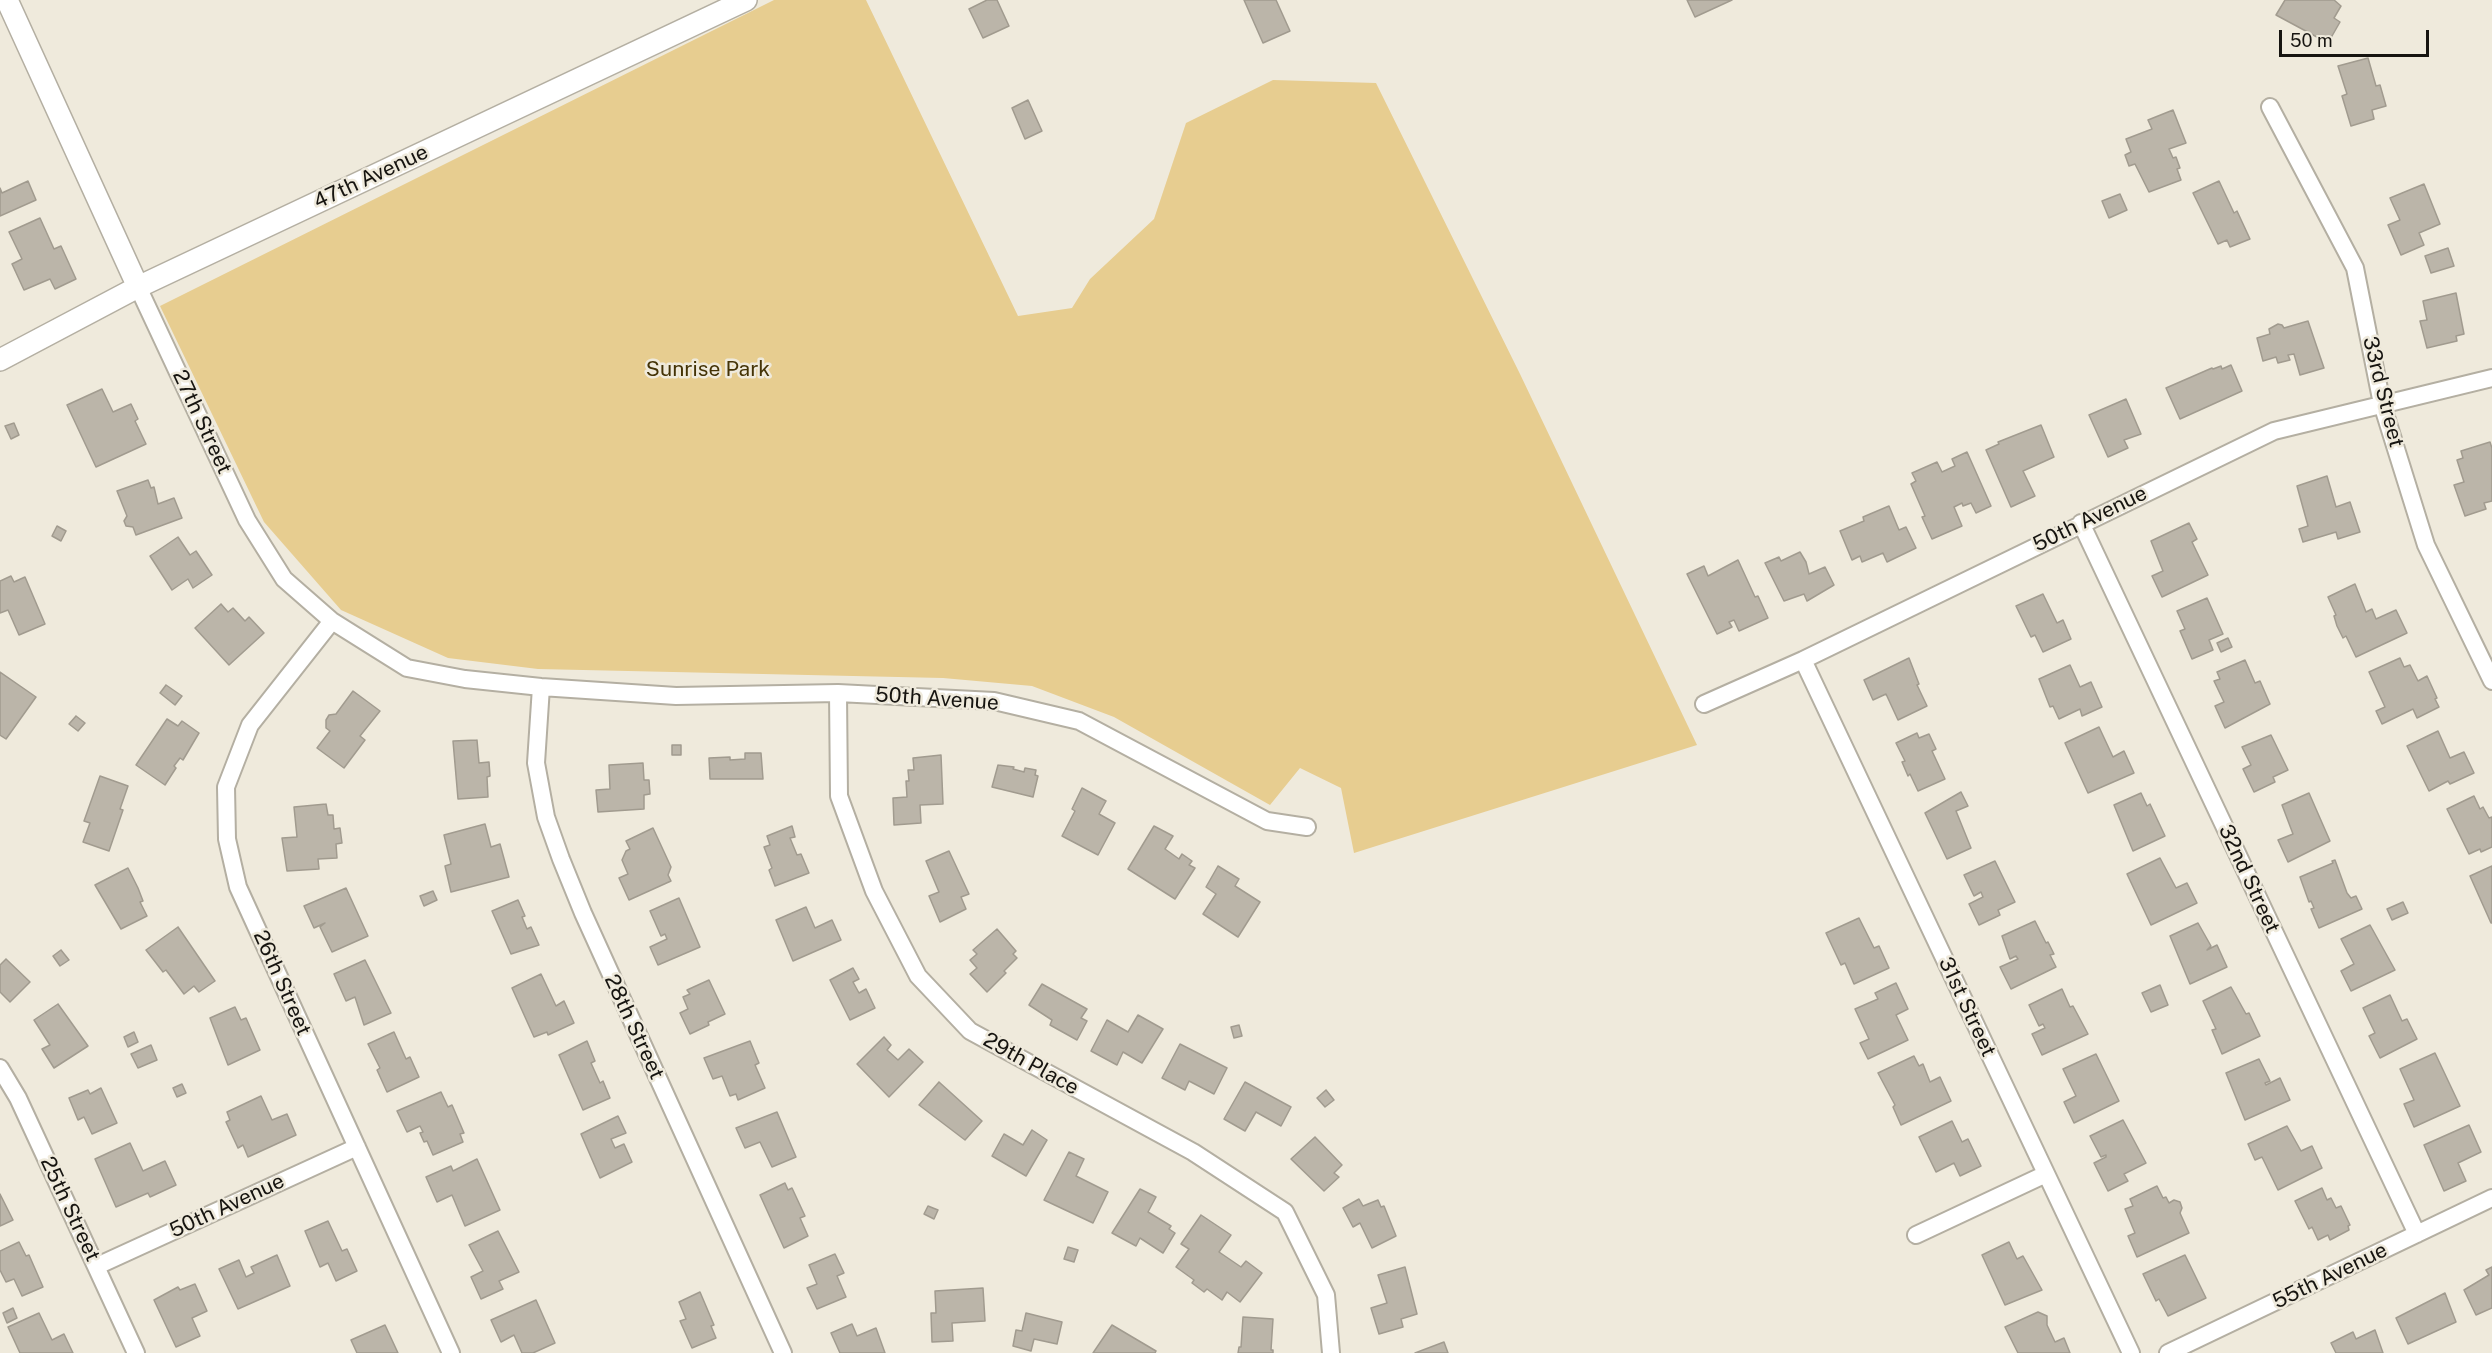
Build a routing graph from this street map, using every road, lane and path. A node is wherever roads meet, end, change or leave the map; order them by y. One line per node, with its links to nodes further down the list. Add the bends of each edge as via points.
1 (7, 0): 4 (street, 27th Street)
2 (746, 0): 4 (street, 47th Avenue)
3 (2270, 107): 7 (street, 33rd Street, via 2355,268)
4 (138, 287): 5 (street, 47th Avenue); 9 (street, 27th Street, via 247,520 284,579)
5 (0, 360)
6 (2492, 378): 7 (street, 50th Avenue)
7 (2382, 404): 8 (street, 50th Avenue, via 2274,431); 11 (street, 33rd Street, via 2426,546)
8 (2081, 523): 10 (street, 50th Avenue); 20 (street, 32nd Street)
9 (332, 621): 12 (street, 27th Street, via 407,668); 17 (street, 26th Street, via 250,725 226,787 227,839 238,887)
10 (1803, 660): 14 (street, 50th Avenue); 18 (street, 31st Street)
11 (2492, 681)
12 (541, 687): 13 (street, 50th Avenue, via 676,696); 25 (street, 28th Street, via 536,763 546,817 561,860)
13 (838, 693): 15 (street, 50th Avenue, via 994,701 1079,721 1267,821); 26 (street, 29th Place, via 839,796 874,891 918,976 970,1031 1193,1152 1285,1212 1326,1295)
14 (1704, 704)
15 (1306, 827)
16 (0, 1068): 22 (street, 25th Street)
17 (357, 1147): 22 (street, 50th Avenue); 24 (street, 26th Street)
18 (2046, 1174): 21 (street); 27 (street, 31st Street)
19 (2492, 1198): 20 (street, 55th Avenue)
20 (2417, 1234): 28 (street, 55th Avenue)
21 (1917, 1235)
22 (97, 1266): 23 (street, 25th Street)
23 (136, 1353)
24 (451, 1353)
25 (783, 1353)
26 (1331, 1353)
27 (2131, 1353)
28 (2168, 1353)

